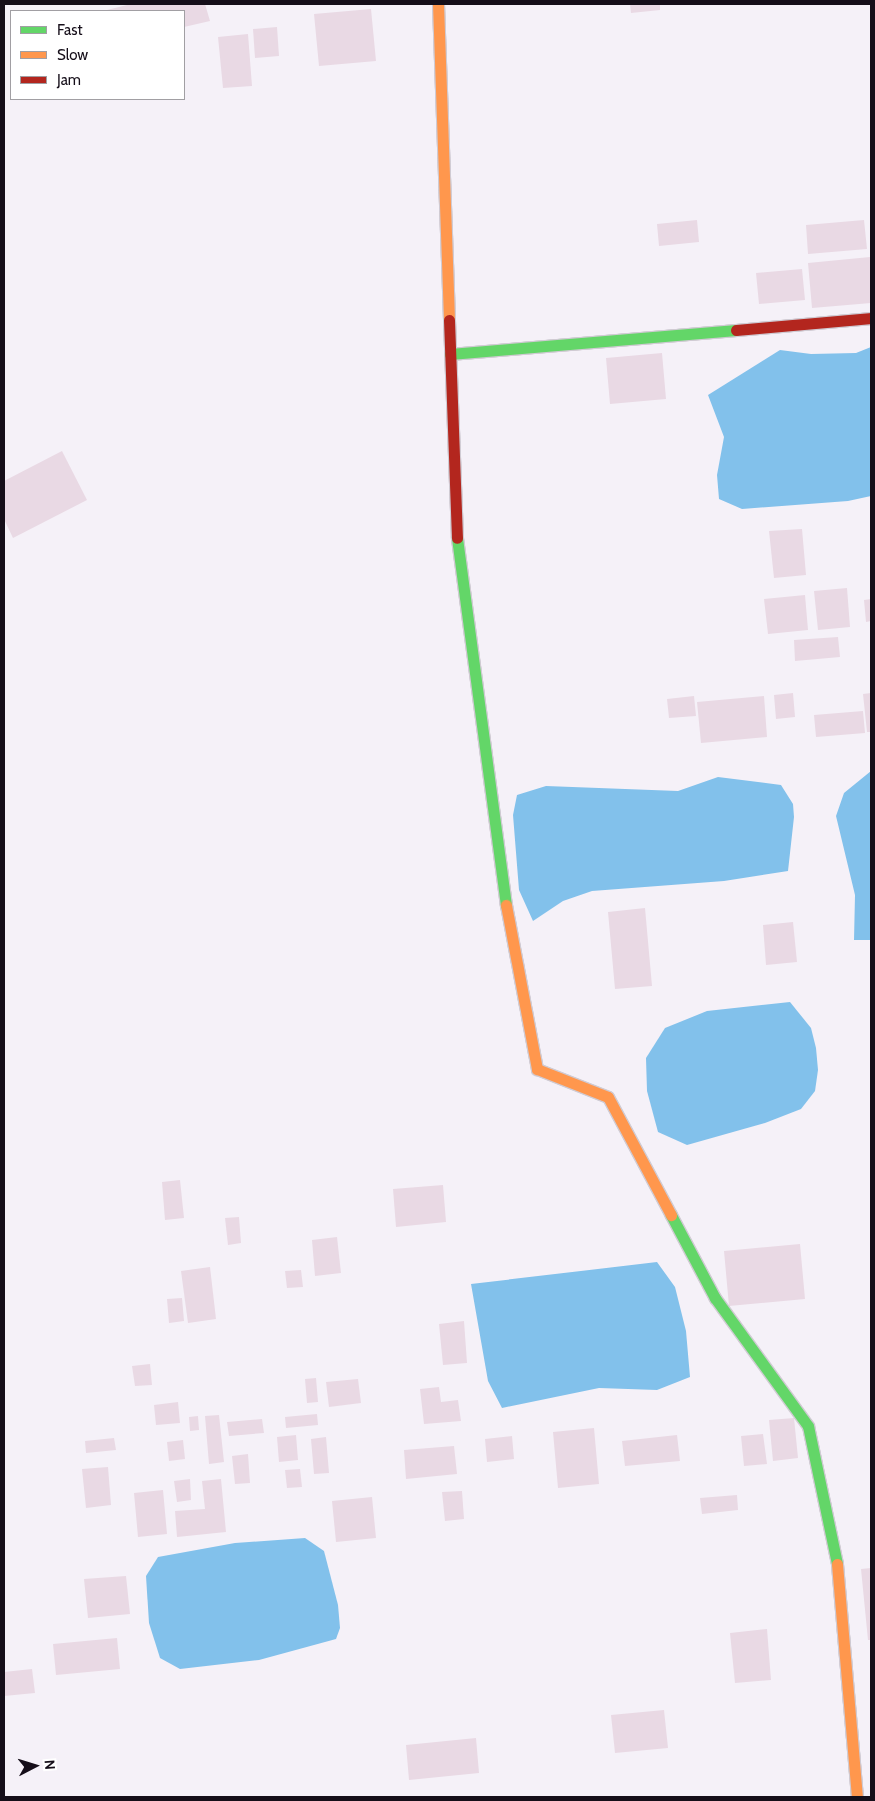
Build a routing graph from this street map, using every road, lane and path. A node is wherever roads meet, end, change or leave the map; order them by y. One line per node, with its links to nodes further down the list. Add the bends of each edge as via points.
1 (438, 4): 3 (street)
2 (871, 318): 3 (street)
3 (450, 354): 4 (street, via 458,560 501,878 537,1069 608,1097 715,1298 808,1426 836,1556)
4 (857, 1797)

